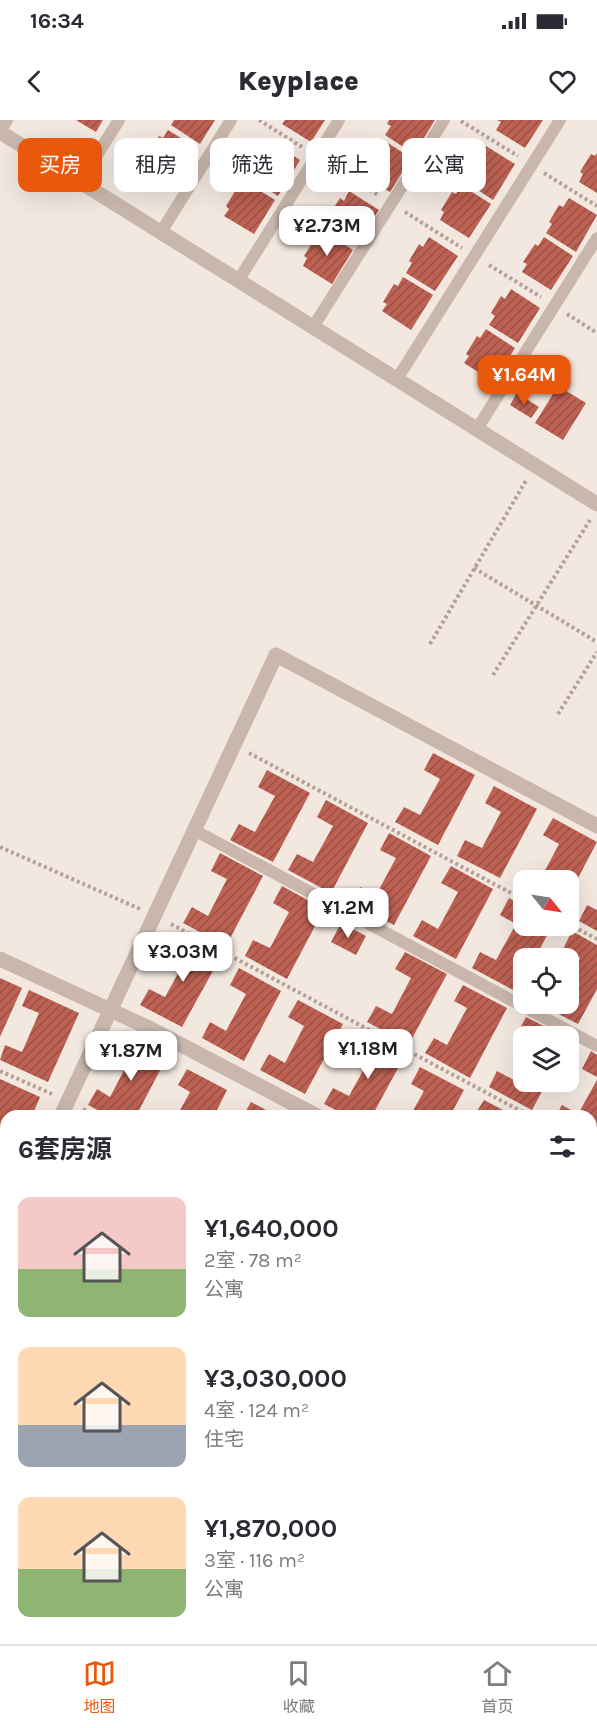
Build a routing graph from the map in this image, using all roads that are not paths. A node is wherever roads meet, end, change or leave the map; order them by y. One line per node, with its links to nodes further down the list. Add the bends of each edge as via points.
1 (7, 120): 7 (lane)
2 (119, 120): 9 (lane)
3 (231, 120): 11 (lane)
4 (339, 120): 13 (lane)
5 (444, 120): 14 (lane)
6 (560, 120): 15 (lane)
7 (0, 131): 8 (street)
8 (18, 142)
9 (102, 147)
10 (96, 192): 11 (street)
11 (161, 232): 13 (street)
12 (597, 238): 16 (lane)
13 (238, 281): 14 (street)
14 (313, 327): 15 (street)
15 (397, 379): 16 (street)
16 (477, 429): 17 (street)
17 (597, 504)
18 (597, 826): 19 (street, via 276,655)
19 (194, 830): 21 (street); 22 (lane)
20 (0, 959): 21 (street)
21 (110, 1010): 23 (street); 24 (street)
22 (597, 1046)
23 (64, 1110)
24 (306, 1110)

